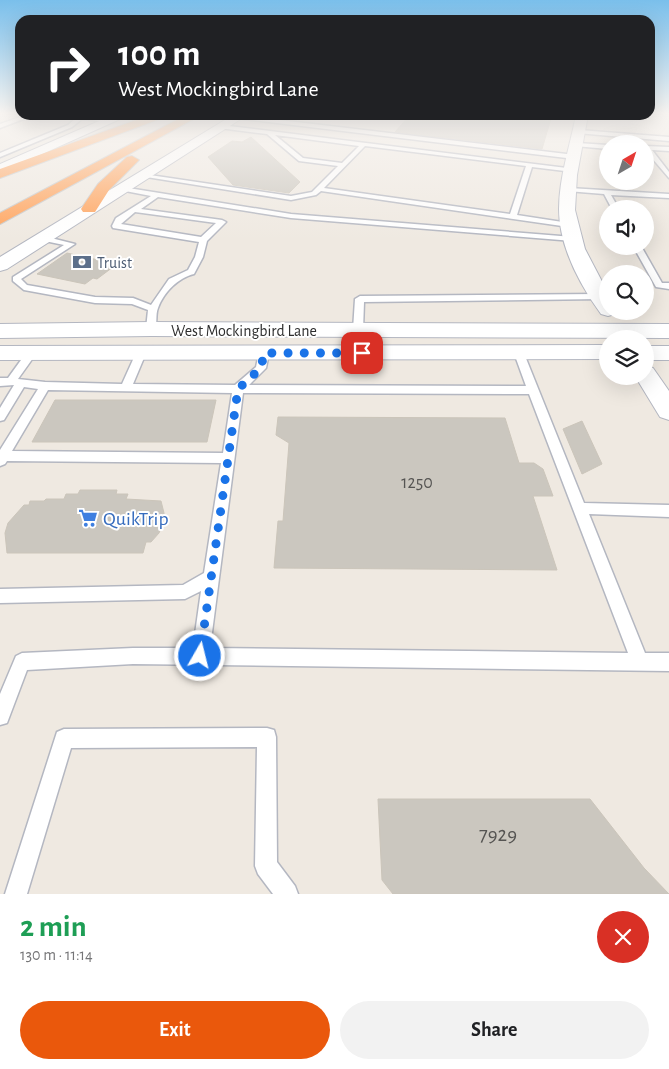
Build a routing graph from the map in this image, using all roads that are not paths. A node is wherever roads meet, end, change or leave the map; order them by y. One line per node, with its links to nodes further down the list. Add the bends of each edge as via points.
1 (32, 156): 16 (main road)
2 (50, 156): 17 (highway)
3 (85, 156): 13 (highway)
4 (119, 156): 32 (highway)
5 (139, 156): 28 (highway, via 103,187)
6 (176, 156): 18 (main road)
7 (296, 156): 15 (lane, via 301,160)
8 (352, 156): 15 (lane)
9 (461, 156): 14 (lane)
10 (559, 156): 14 (lane)
11 (575, 156): 22 (main road)
12 (654, 158): 19 (lane)
13 (70, 163)
14 (530, 164): 30 (lane)
15 (343, 165): 21 (lane)
16 (0, 170)
17 (0, 174)
18 (143, 176): 20 (main road); 21 (lane, via 292,198 314,194)
19 (669, 176)
20 (122, 189): 24 (lane); 28 (main road)
21 (320, 189): 30 (lane)
22 (569, 190): 23 (lane); 33 (main road)
23 (606, 192): 25 (lane); 26 (lane)
24 (158, 194): 27 (lane); 29 (lane)
25 (669, 196)
26 (611, 200)
27 (238, 208): 31 (lane); 33 (lane, via 291,216)
28 (89, 209): 34 (main road)
29 (133, 210): 31 (lane); 35 (lane, via 116,226)
30 (513, 217): 33 (lane)
31 (226, 218): 35 (lane)
32 (0, 219)
33 (571, 232): 39 (main road, via 579,256)
34 (43, 238): 37 (main road); 41 (lane, via 71,244 16,279 24,287 95,300 133,300)
35 (203, 240): 41 (lane, via 191,272 181,273 166,288)
36 (642, 255): 38 (lane, via 659,285)
37 (0, 265)
38 (669, 286)
39 (599, 294)
40 (599, 306): 43 (lane, via 360,299)
41 (152, 319): 43 (main road, West Mockingbird Lane); 48 (main road, West Mockingbird Lane); 51 (main road)
42 (0, 324): 48 (main road)
43 (358, 330): 47 (main road, West Mockingbird Lane)
44 (0, 331): 48 (main road, West Mockingbird Lane)
45 (669, 332): 46 (main road, West Mockingbird Lane)
46 (654, 333)
47 (599, 335)
48 (30, 342): 50 (main road, West Mockingbird Lane); 51 (main road, West Mockingbird Lane); 56 (lane)
49 (599, 352): 53 (main road, West Mockingbird Lane)
50 (0, 353)
51 (141, 353): 52 (main road, West Mockingbird Lane); 59 (lane)
52 (264, 353): 53 (main road, West Mockingbird Lane); 60 (lane, via 261,368)
53 (519, 353): 61 (lane)
54 (654, 353): 55 (main road)
55 (669, 353)
56 (11, 382): 58 (lane); 63 (lane)
57 (653, 385): 62 (main road)
58 (45, 386): 59 (lane); 65 (lane)
59 (127, 386): 60 (lane)
60 (238, 389): 61 (lane); 64 (lane)
61 (534, 390): 66 (lane)
62 (669, 411)
63 (0, 416)
64 (228, 458): 65 (lane); 68 (lane)
65 (2, 459)
66 (580, 508): 67 (lane); 71 (lane)
67 (669, 511)
68 (211, 578): 69 (lane, via 185,592); 70 (lane)
69 (0, 596)
70 (200, 656): 71 (lane); 73 (lane, via 22,662)
71 (640, 662): 72 (lane)
72 (669, 662)
73 (0, 716)
74 (16, 894): 75 (lane, via 64,739 267,737 266,866)
75 (287, 894)

